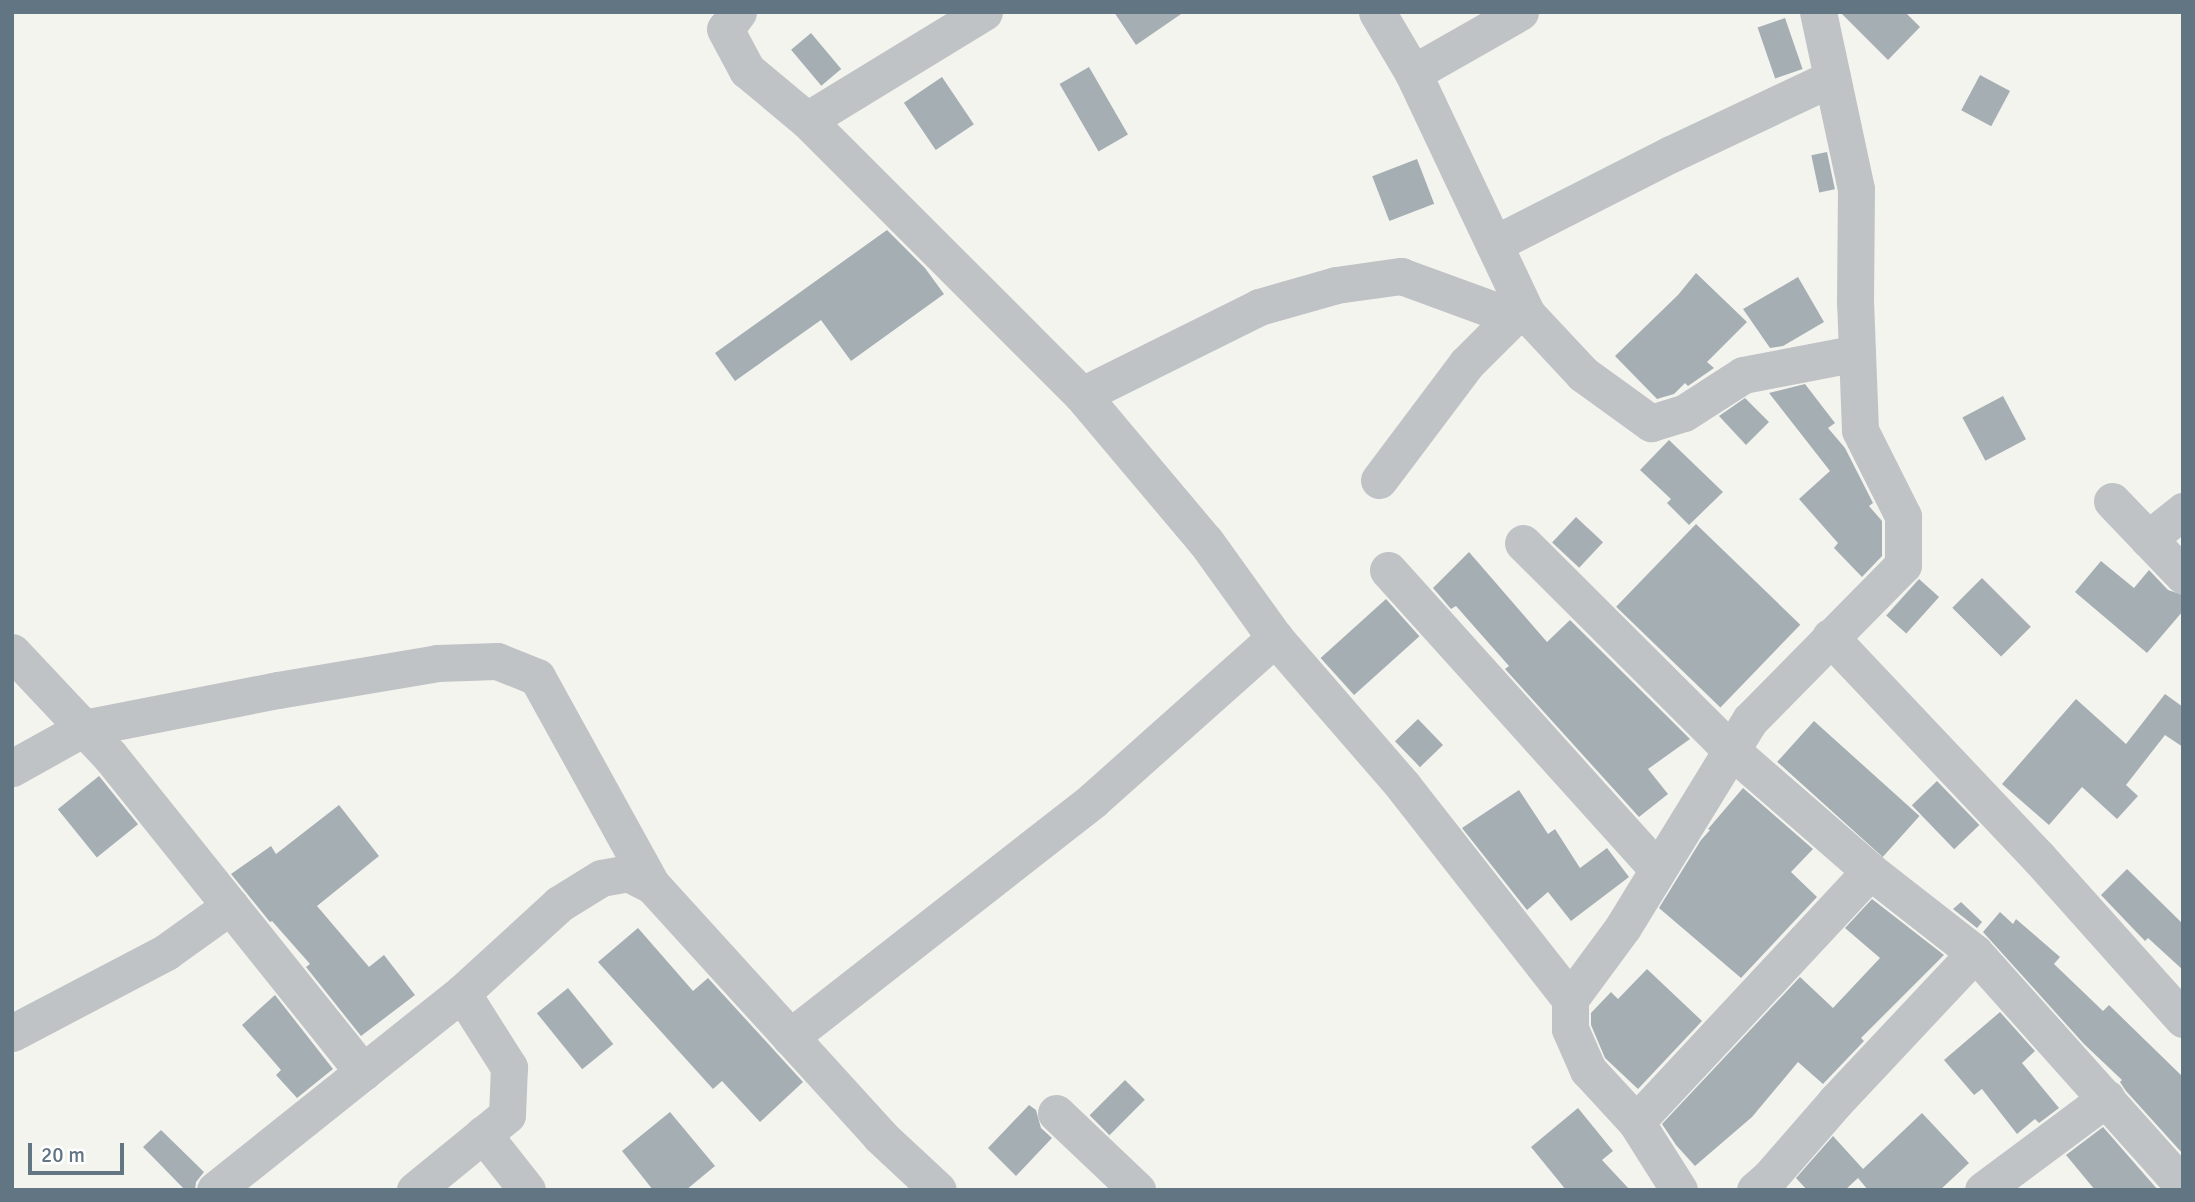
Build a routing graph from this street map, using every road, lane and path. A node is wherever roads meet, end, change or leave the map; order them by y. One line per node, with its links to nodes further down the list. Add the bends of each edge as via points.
1 (984, 12): 8 (street)
2 (1377, 12): 6 (street)
3 (1520, 12): 6 (street)
4 (1818, 12): 7 (street)
5 (724, 18): 8 (street, via 747,70)
6 (1413, 73): 9 (street)
7 (1832, 78): 9 (street); 11 (street, via 1856,189)
8 (807, 120): 12 (street)
9 (1494, 244): 10 (street)
10 (1520, 315): 11 (street, via 1583,374 1651,423 1684,413 1742,375); 12 (street, via 1401,276 1336,285 1259,307); 13 (street, via 1466,364)
11 (1857, 353): 20 (street, via 1860,430 1903,516 1903,565)
12 (1082, 395): 21 (street, via 1206,542)
13 (1378, 480)
14 (2112, 500): 16 (street)
15 (2183, 511): 16 (street)
16 (2148, 539): 19 (street)
17 (1522, 543): 24 (street)
18 (1388, 570): 26 (street)
19 (2183, 575)
20 (1830, 637): 24 (street, via 1750,720); 33 (street, via 2039,858)
21 (1275, 638): 32 (street, via 1403,786); 35 (street, via 1093,800)
22 (12, 652): 23 (street)
23 (84, 728): 25 (street); 28 (street, via 437,663 497,661 537,677); 29 (street)
24 (1732, 751): 26 (street); 27 (street)
25 (12, 768)
26 (1657, 869): 32 (street, via 1595,968)
27 (1870, 871): 30 (street); 39 (street)
28 (652, 885): 31 (street, via 628,873 601,878 559,904); 35 (street)
29 (230, 906): 34 (street, via 166,952); 36 (street)
30 (1975, 953): 37 (street); 48 (street)
31 (462, 993): 36 (street); 40 (street, via 509,1067 507,1115)
32 (1570, 999): 39 (street, via 1570,1029 1588,1070)
33 (2183, 1019)
34 (12, 1033)
35 (790, 1037): 45 (street, via 880,1136)
36 (363, 1072): 42 (street)
37 (2107, 1098): 41 (street); 49 (street)
38 (1056, 1113): 46 (street)
39 (1636, 1122): 47 (street)
40 (483, 1134): 43 (street); 44 (street)
41 (2183, 1186)
42 (215, 1190)
43 (415, 1190)
44 (527, 1190)
45 (938, 1190)
46 (1137, 1190)
47 (1679, 1190)
48 (1755, 1190)
49 (1983, 1190)

